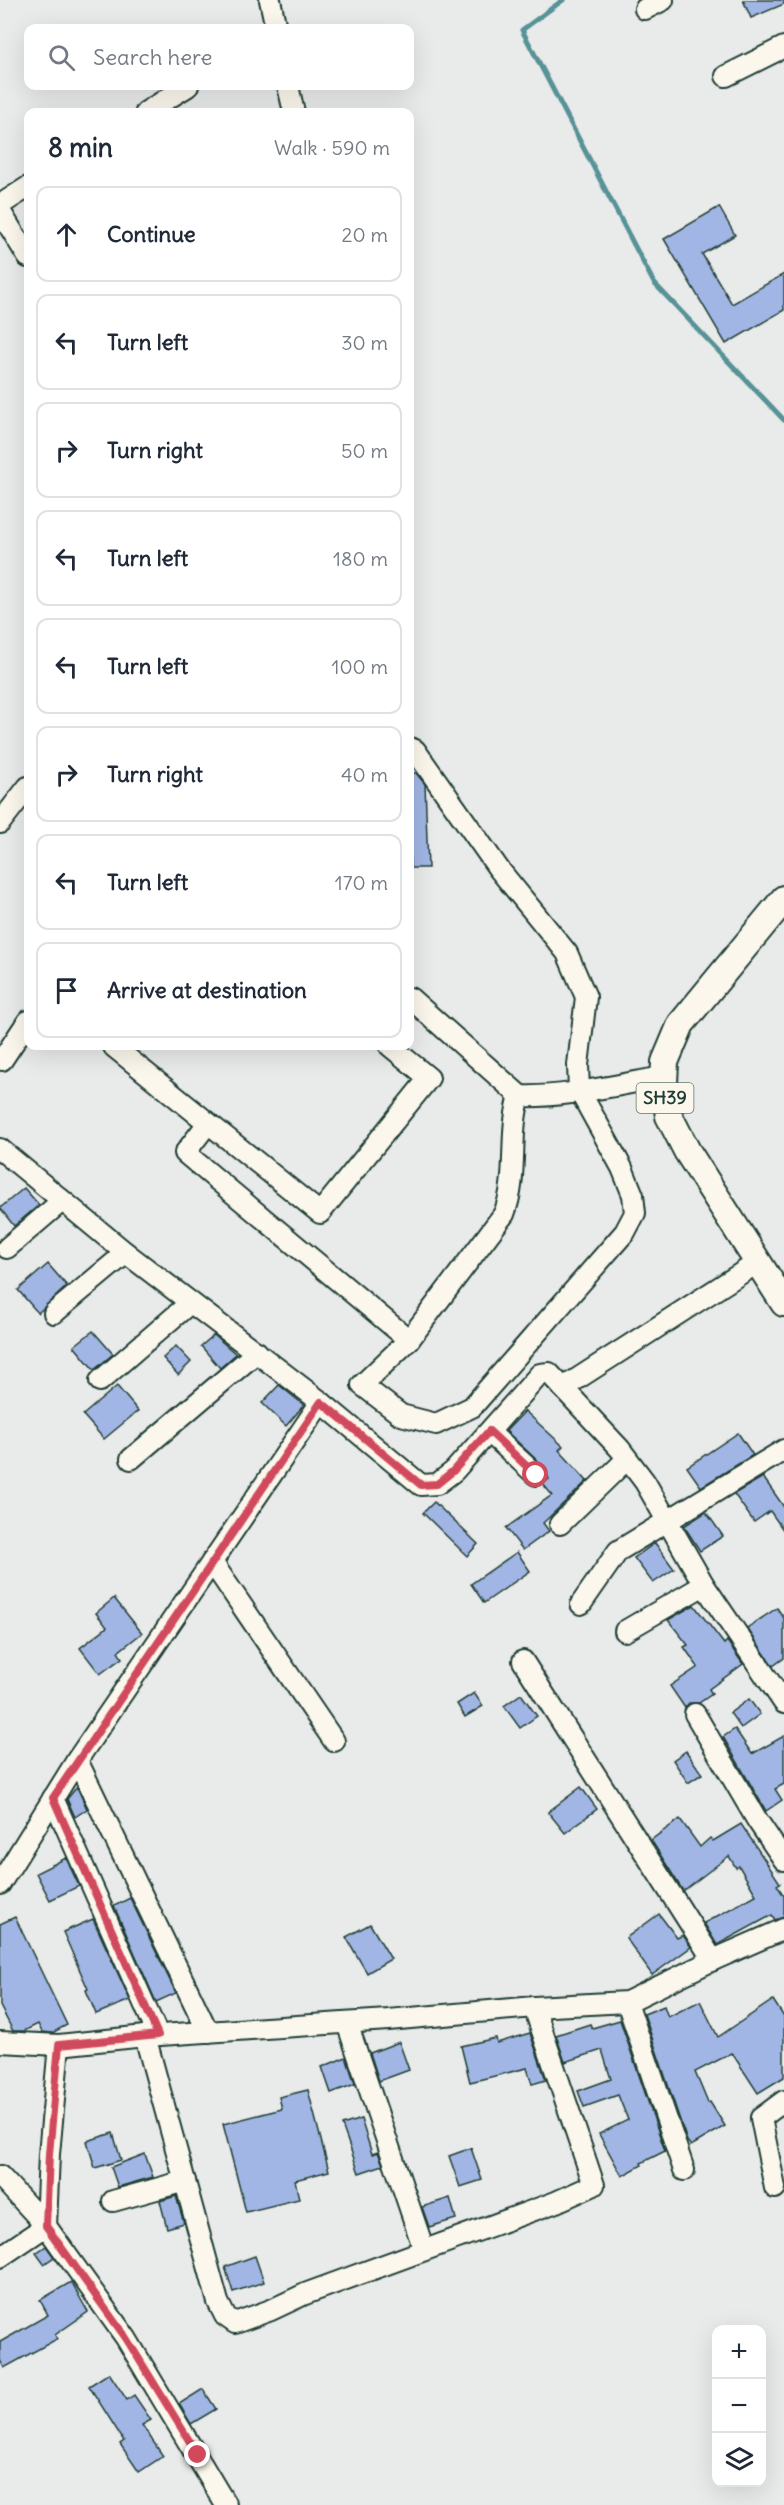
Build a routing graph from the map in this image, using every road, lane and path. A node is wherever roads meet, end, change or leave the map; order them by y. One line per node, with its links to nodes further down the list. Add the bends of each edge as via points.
1 (270, 0): 4 (street)
2 (663, 0): 3 (street)
3 (645, 9)
4 (275, 24)
5 (784, 47): 6 (street)
6 (726, 76)
7 (182, 90): 9 (street)
8 (289, 90): 10 (street)
9 (152, 108)
10 (293, 108)
11 (24, 190): 12 (street)
12 (0, 205)
13 (0, 211): 14 (street)
14 (24, 250)
15 (414, 750): 25 (street, via 498,868 567,953 586,998)
16 (24, 792): 17 (street)
17 (0, 823)
18 (784, 900): 24 (main road, SH39, via 681,1023 665,1062)
19 (414, 1002): 26 (street)
20 (24, 1027): 23 (street)
21 (118, 1050): 27 (street)
22 (395, 1050): 27 (street, via 429,1078 320,1213)
23 (2, 1060)
24 (664, 1077): 25 (street); 32 (main road, SH39, via 669,1116)
25 (579, 1090): 26 (street); 36 (street, via 633,1195 635,1213 625,1232 472,1407 436,1424 401,1415 362,1385)
26 (520, 1096): 36 (street, via 515,1111 511,1196 504,1214)
27 (208, 1123): 36 (street, via 184,1153)
28 (0, 1149): 29 (street)
29 (62, 1201): 30 (street); 31 (street)
30 (7, 1248)
31 (126, 1253): 34 (street); 35 (street)
32 (757, 1263): 33 (main road, SH39); 39 (street)
33 (784, 1303)
34 (190, 1304): 37 (street); 38 (street)
35 (54, 1313)
36 (409, 1340)
37 (257, 1352): 40 (street); 44 (street)
38 (100, 1381)
39 (563, 1388): 41 (street, via 549,1373 540,1374); 43 (street)
40 (321, 1402): 41 (street, via 421,1485 437,1484); 48 (street)
41 (489, 1431): 45 (street)
42 (784, 1450): 46 (street)
43 (627, 1458): 46 (street); 47 (street)
44 (131, 1459)
45 (536, 1475)
46 (669, 1521): 49 (street); 50 (street, via 618,1551)
47 (560, 1524)
48 (212, 1562): 56 (street); 57 (street)
49 (704, 1585): 51 (street); 53 (street)
50 (581, 1604)
51 (625, 1631)
52 (523, 1661): 62 (street)
53 (776, 1672): 54 (street)
54 (784, 1703)
55 (695, 1714): 59 (street)
56 (334, 1742)
57 (78, 1760): 58 (street); 66 (street)
58 (53, 1798): 60 (street); 67 (street)
59 (784, 1860)
60 (0, 1884)
61 (784, 1929): 62 (street)
62 (713, 1960): 63 (street)
63 (627, 2002): 64 (street); 71 (street)
64 (534, 2007): 65 (street); 77 (street, via 594,2185)
65 (347, 2023): 66 (street); 77 (street)
66 (208, 2032): 67 (street)
67 (151, 2035): 69 (street); 73 (street)
68 (0, 2042): 69 (street)
69 (59, 2045): 76 (street)
70 (784, 2101): 74 (street, via 761,2118)
71 (684, 2170)
72 (0, 2176): 76 (street)
73 (184, 2181): 75 (street); 77 (street, via 218,2302 225,2316 235,2323)
74 (776, 2188)
75 (113, 2201)
76 (46, 2226): 78 (street); 79 (street, via 126,2338)
77 (424, 2250)
78 (0, 2257)
79 (226, 2505)

